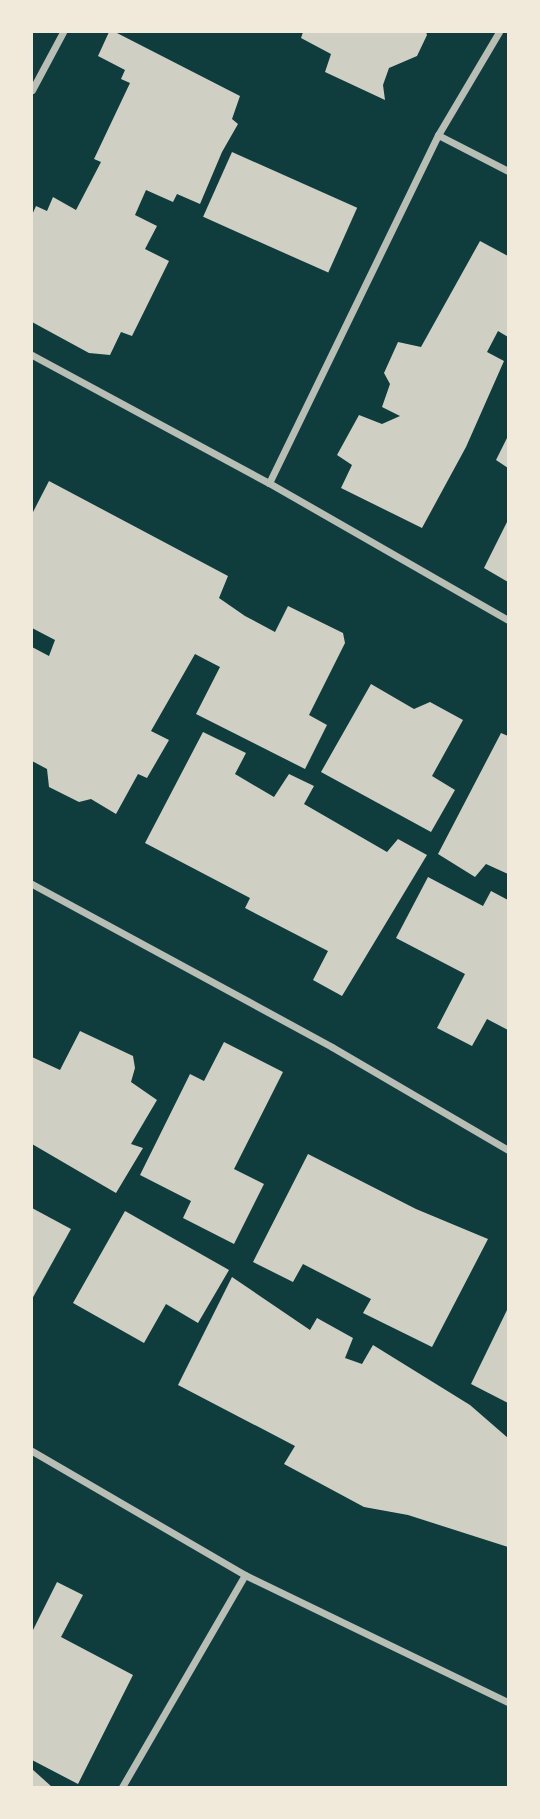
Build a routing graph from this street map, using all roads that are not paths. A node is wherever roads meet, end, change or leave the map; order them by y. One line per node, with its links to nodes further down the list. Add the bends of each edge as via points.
1 (62, 32): 3 (street)
2 (499, 32): 4 (street)
3 (32, 90)
4 (438, 135): 5 (street); 7 (street)
5 (509, 171)
6 (32, 355): 7 (street)
7 (269, 483): 8 (street)
8 (509, 620)
9 (32, 884): 10 (street, via 332,1047)
10 (509, 1150)
11 (32, 1451): 12 (street)
12 (245, 1576): 13 (street); 14 (street)
13 (509, 1702)
14 (122, 1787)

